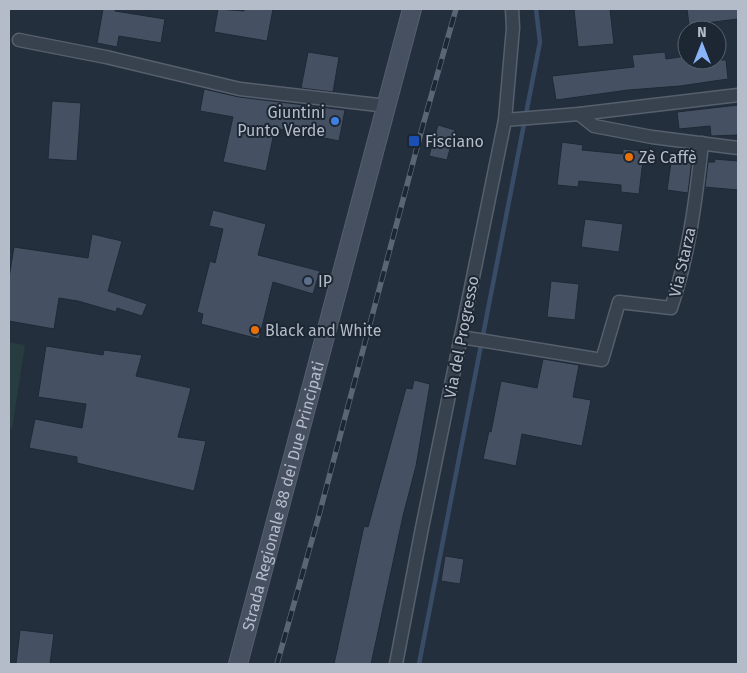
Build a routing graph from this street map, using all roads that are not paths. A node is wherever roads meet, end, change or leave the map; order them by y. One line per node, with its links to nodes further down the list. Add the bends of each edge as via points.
1 (412, 9): 5 (main road, Strada Regionale 88 dei Due Principati)
2 (512, 9): 7 (street, Via del Progresso)
3 (19, 40): 5 (street, via 106,57 240,90)
4 (738, 96): 6 (street)
5 (387, 106): 11 (main road, Strada Regionale 88 dei Due Principati)
6 (579, 114): 7 (street); 8 (street, via 594,126)
7 (510, 120): 10 (street, Via del Progresso)
8 (702, 143): 9 (street); 10 (street, Via Starza, via 692,219 680,282 671,308 619,302 602,360)
9 (738, 148)
10 (466, 338): 12 (street, Via del Progresso)
11 (238, 664)
12 (396, 664)

